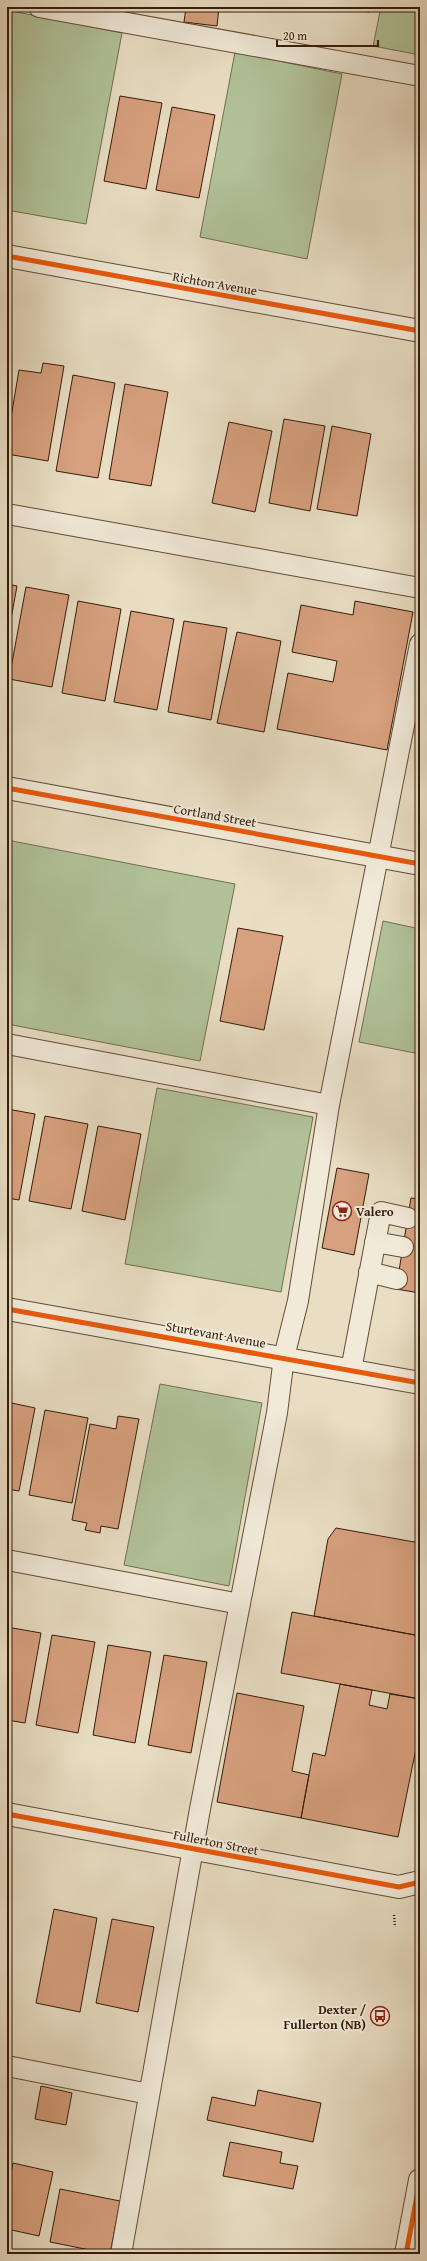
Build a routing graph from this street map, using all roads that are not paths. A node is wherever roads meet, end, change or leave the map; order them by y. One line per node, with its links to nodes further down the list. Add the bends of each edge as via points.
1 (39, 7): 2 (lane)
2 (420, 76)
3 (7, 256): 4 (street, Richton Avenue)
4 (420, 332)
5 (7, 514): 6 (lane)
6 (420, 588)
7 (420, 644): 9 (lane)
8 (7, 788): 9 (street, Cortland Street)
9 (380, 857): 10 (street, Cortland Street); 12 (lane)
10 (420, 864)
11 (7, 1044): 12 (lane)
12 (329, 1105): 19 (lane, via 298,1301)
13 (408, 1218): 14 (lane, via 381,1212)
14 (375, 1242): 15 (lane); 16 (lane)
15 (403, 1247)
16 (369, 1272): 17 (lane); 20 (lane)
17 (397, 1278)
18 (7, 1309): 19 (street, Sturtevant Avenue)
19 (284, 1357): 20 (street, Sturtevant Avenue); 23 (lane, via 277,1413)
20 (351, 1370): 21 (street, Sturtevant Avenue)
21 (420, 1383)
22 (7, 1560): 23 (lane)
23 (240, 1604): 25 (lane)
24 (7, 1814): 25 (street, Fullerton Street)
25 (193, 1849): 26 (street, Fullerton Street, via 399,1887); 28 (lane)
26 (420, 1882)
27 (7, 2066): 28 (lane)
28 (149, 2094): 30 (lane)
29 (420, 2180): 31 (street)
30 (121, 2254)
31 (406, 2254)

